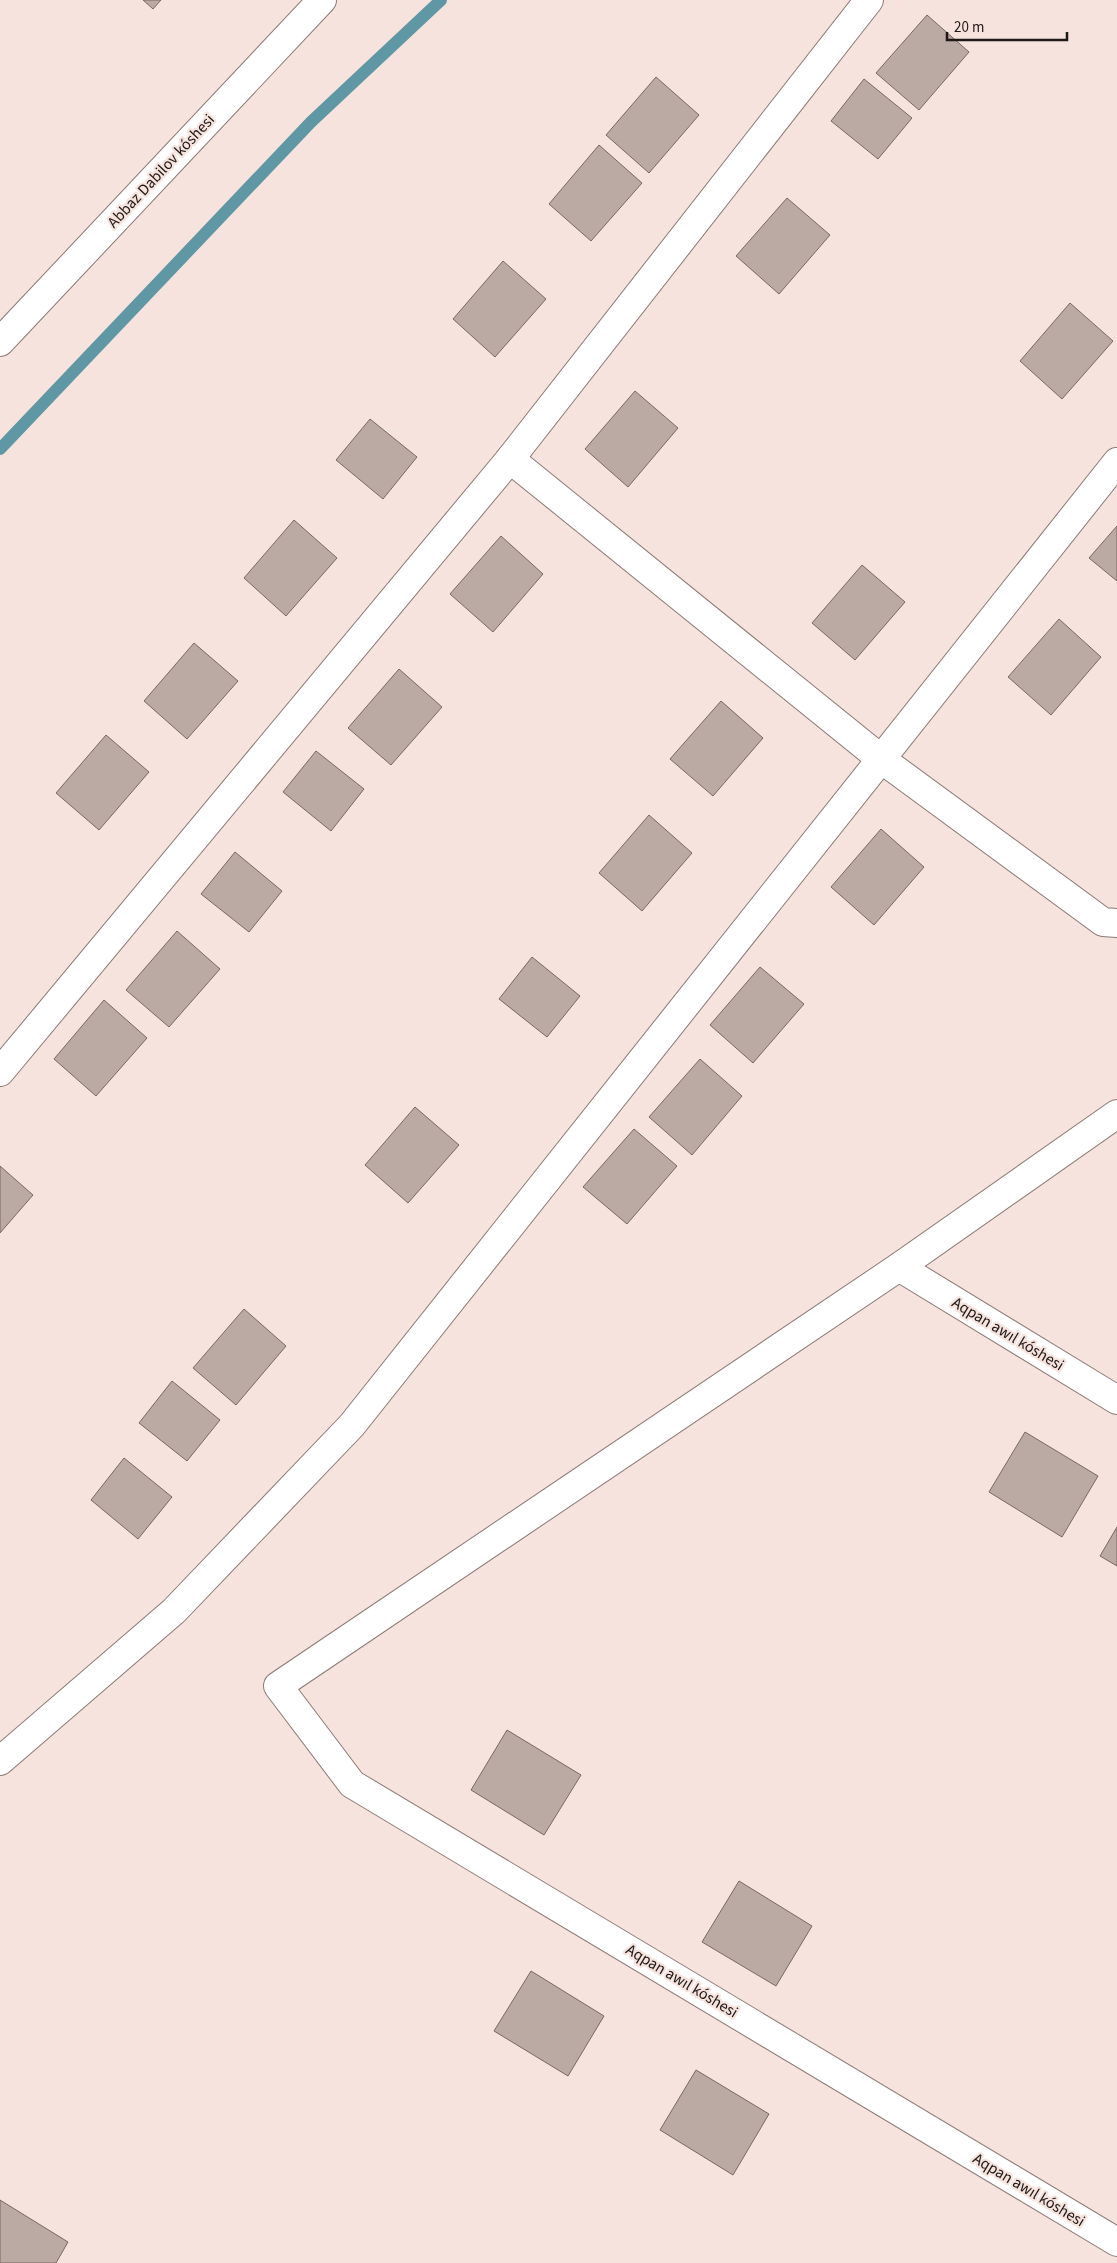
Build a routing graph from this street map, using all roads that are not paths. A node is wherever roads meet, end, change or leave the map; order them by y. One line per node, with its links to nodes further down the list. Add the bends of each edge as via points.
1 (322, 0): 3 (street, Abbaz Dabilov kóshesi)
2 (869, 0): 4 (street)
3 (0, 342)
4 (510, 459): 6 (street); 8 (street)
5 (1117, 462): 6 (street)
6 (881, 759): 7 (street, via 1102,922); 12 (street, via 352,1425 174,1611)
7 (1117, 923)
8 (0, 1072)
9 (1117, 1114): 10 (street)
10 (899, 1267): 11 (street, Aqpan awıl kóshesi); 13 (street, Aqpan awıl kóshesi, via 278,1686 352,1784)
11 (1117, 1400)
12 (0, 1760)
13 (1117, 2242)

